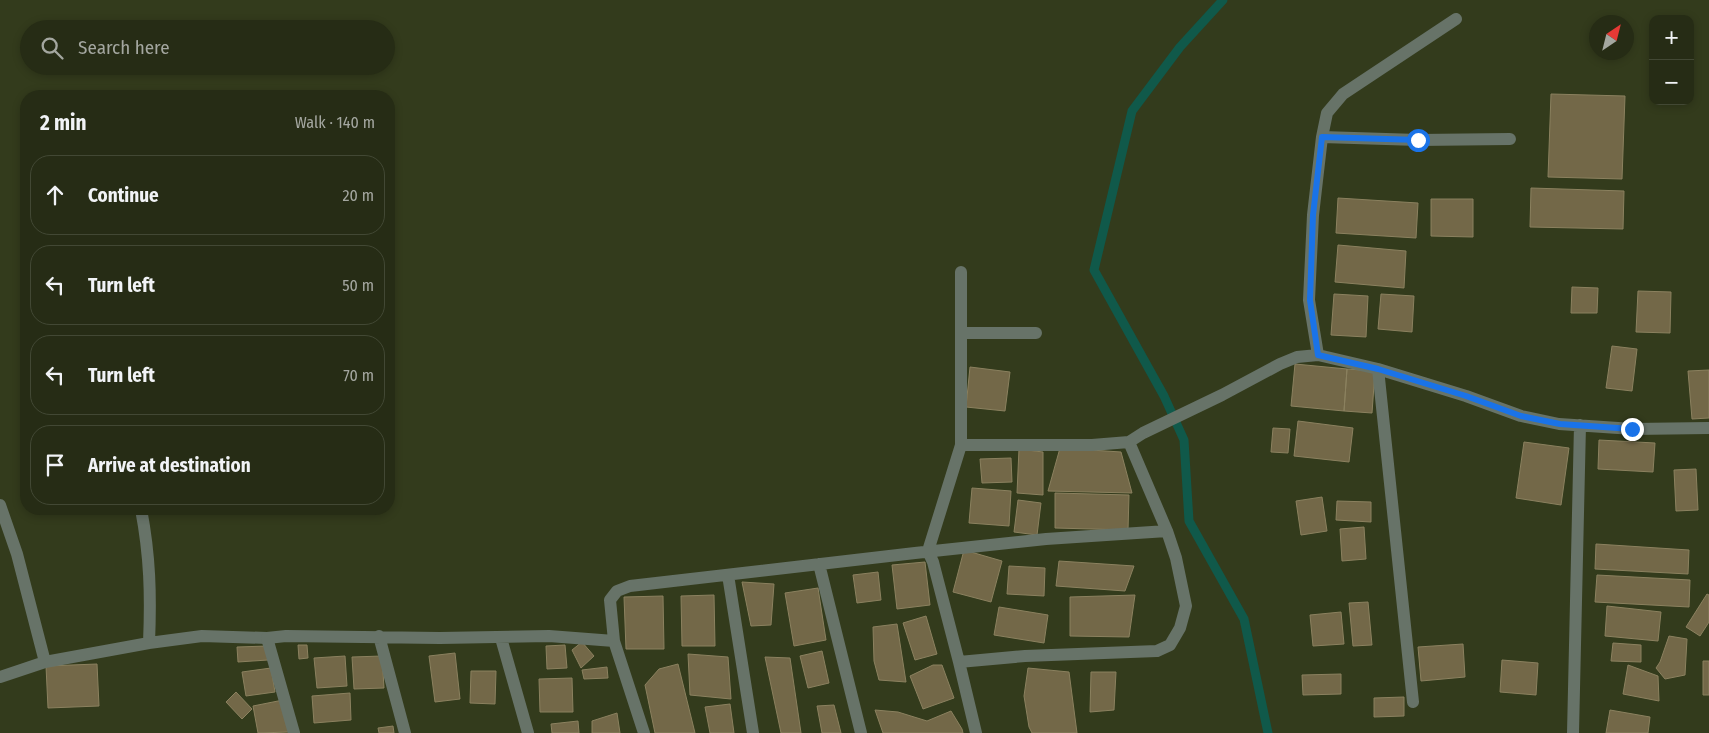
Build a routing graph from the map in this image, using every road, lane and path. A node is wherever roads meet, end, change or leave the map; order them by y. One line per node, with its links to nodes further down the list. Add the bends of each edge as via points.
1 (1456, 19): 2 (street, via 1343,94 1327,113)
2 (1322, 137): 3 (street); 7 (street, via 1313,215 1310,300)
3 (1510, 139)
4 (961, 272): 5 (street)
5 (962, 333): 6 (street); 12 (street)
6 (1036, 333)
7 (1318, 355): 8 (street); 11 (street, via 1298,357 1280,364)
8 (1378, 369): 9 (street, via 1521,416); 27 (street)
9 (1580, 425): 10 (street, via 1632,429); 35 (street)
10 (1709, 428)
11 (1129, 442): 12 (street); 15 (street)
12 (961, 445): 16 (street)
13 (0, 505): 24 (street, via 17,554)
14 (142, 515): 23 (street, via 148,543 151,595)
15 (1168, 530): 16 (street); 25 (street, via 1186,606 1180,628 1170,645 1157,651)
16 (928, 552): 17 (street); 25 (street)
17 (819, 564): 18 (street); 33 (street)
18 (728, 575): 22 (street, via 630,586 617,591 610,600); 32 (street)
19 (379, 636): 20 (street); 21 (street); 29 (street)
20 (267, 638): 23 (street, via 202,636); 28 (street)
21 (501, 638): 22 (street, via 549,636); 30 (street)
22 (614, 641): 31 (street)
23 (149, 643): 24 (street)
24 (45, 662): 26 (street)
25 (959, 662): 34 (street)
26 (0, 677)
27 (1413, 702)
28 (294, 733)
29 (405, 733)
30 (528, 733)
31 (644, 733)
32 (753, 733)
33 (861, 733)
34 (976, 733)
35 (1573, 733)

